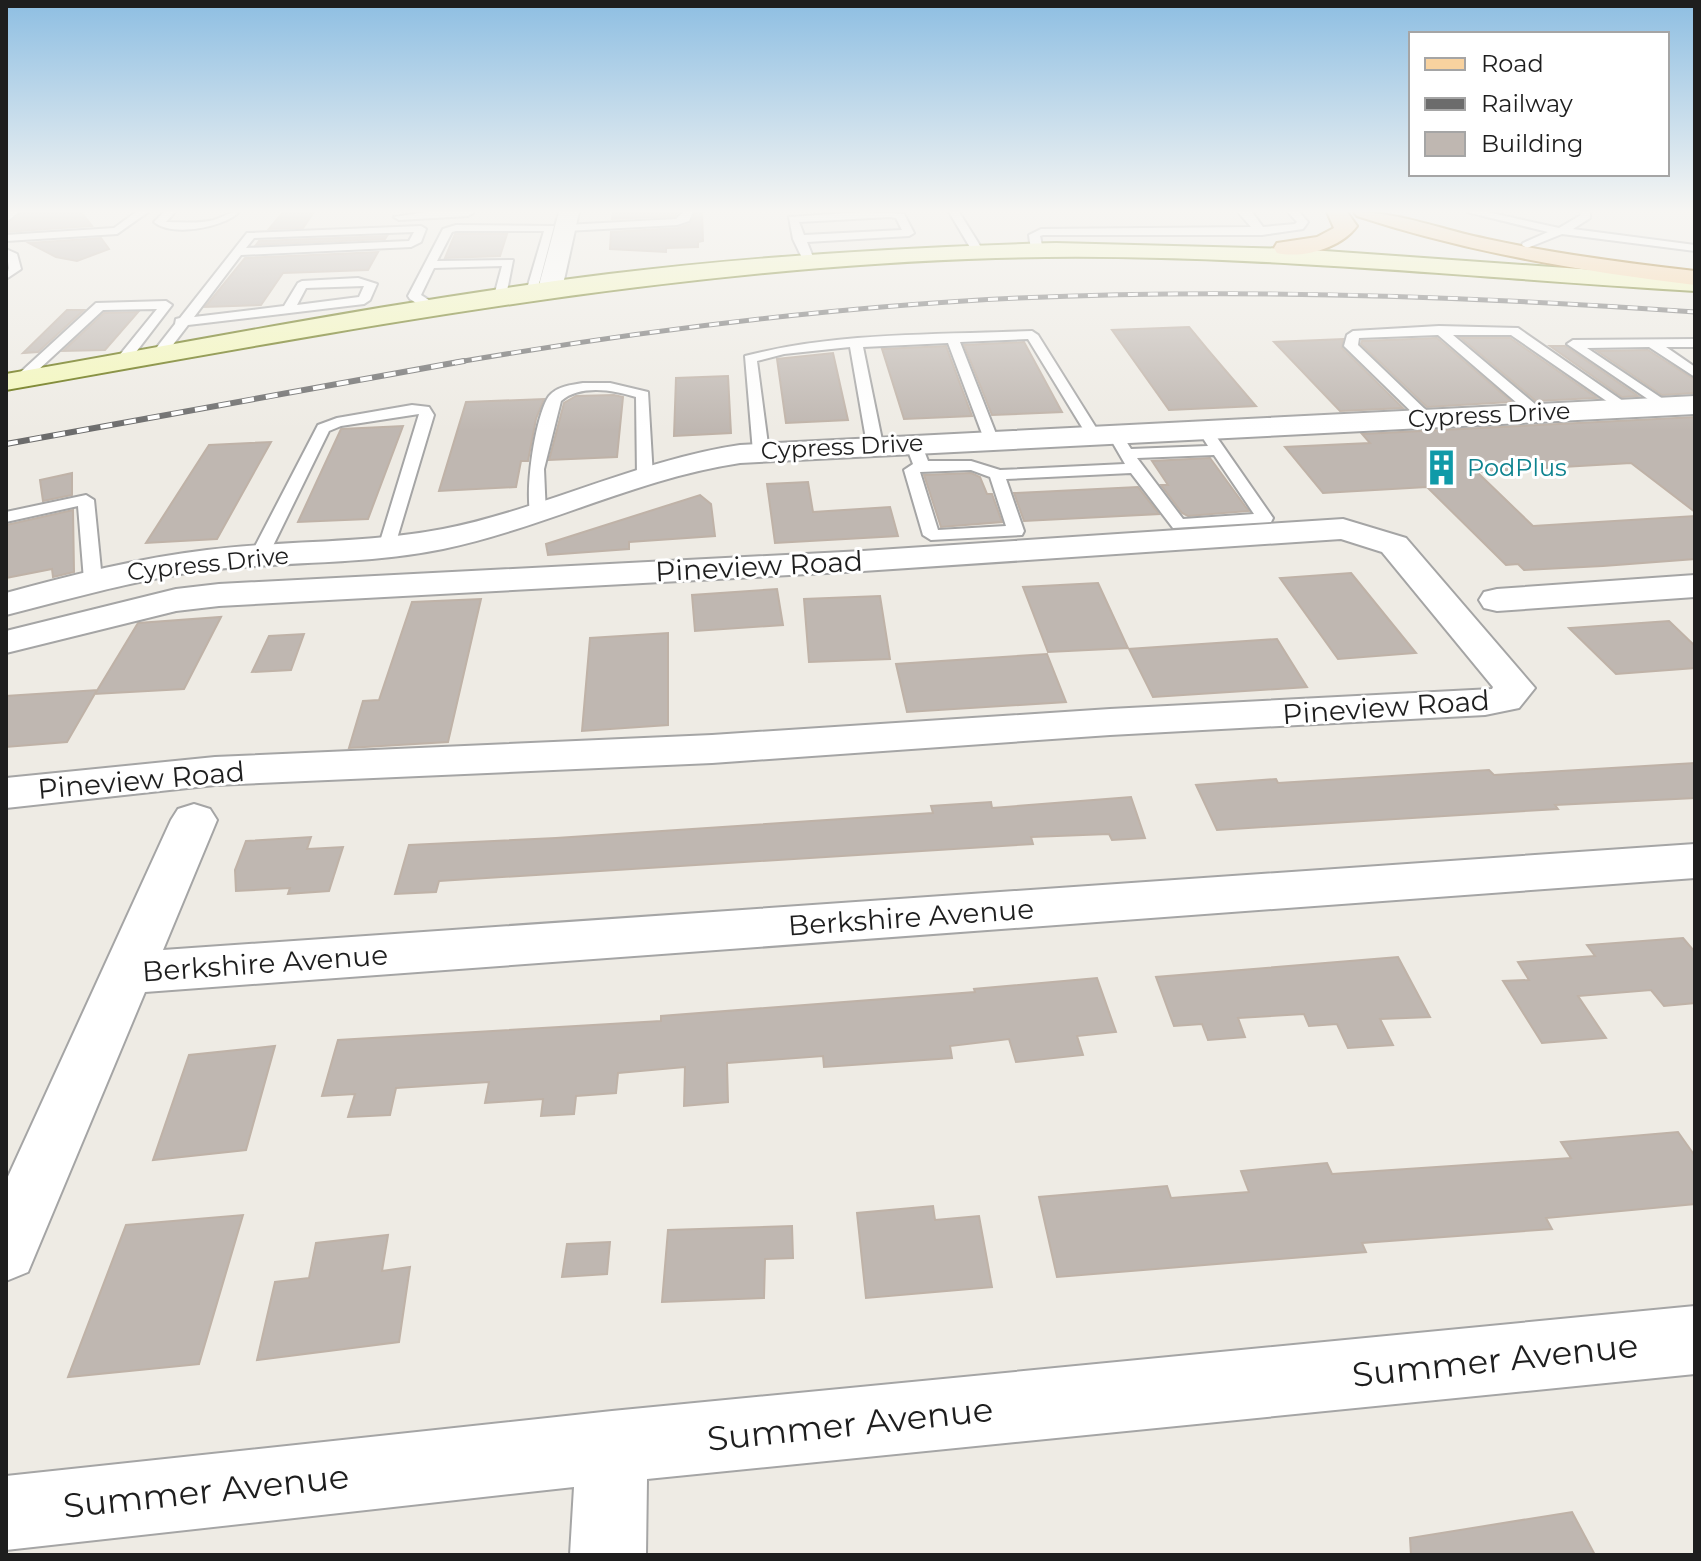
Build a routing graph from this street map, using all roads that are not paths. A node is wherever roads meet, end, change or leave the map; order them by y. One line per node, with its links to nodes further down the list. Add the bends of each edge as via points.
1 (211, 285): 11 (lane)
2 (305, 285): 10 (lane)
3 (371, 285): 9 (lane)
4 (426, 285): 8 (lane)
5 (503, 285): 7 (lane)
6 (545, 285): 7 (street)
7 (500, 296): 8 (street)
8 (422, 302): 9 (street)
9 (364, 310): 10 (lane); 17 (street)
10 (287, 311): 11 (lane)
11 (180, 322): 17 (lane)
12 (1439, 330): 23 (lane, via 1514,331); 24 (lane); 25 (lane, via 1368,332 1350,340)
13 (952, 337): 14 (lane); 26 (lane); 29 (lane, via 1032,335)
14 (856, 343): 28 (lane); 30 (lane, via 750,359)
15 (1695, 343): 16 (lane)
16 (1654, 345): 19 (lane); 22 (lane, via 1573,344)
17 (157, 356): 18 (street)
18 (121, 362): 20 (street); 20 (lane, via 166,305 100,306)
19 (1695, 373)
20 (13, 381)
21 (1695, 405): 22 (street, Cypress Drive)
22 (1664, 406): 23 (street, Cypress Drive)
23 (1626, 408): 24 (street, Cypress Drive)
24 (1536, 412): 25 (street, Cypress Drive)
25 (1426, 418): 27 (street, Cypress Drive)
26 (991, 439): 29 (street, Cypress Drive); 31 (street, Cypress Drive)
27 (1211, 439): 29 (street, Cypress Drive); 29 (lane, via 1265,518 1179,524)
28 (875, 445): 30 (street, Cypress Drive); 31 (street, Cypress Drive)
29 (1117, 447): 32 (lane)
30 (761, 452): 33 (street, Cypress Drive, via 718,457)
31 (918, 455): 32 (lane, via 990,469); 32 (lane, via 912,470 931,535 1016,531)
32 (997, 475)
33 (645, 477): 34 (street, Cypress Drive); 34 (lane, via 643,395 603,386 557,394 536,469)
34 (538, 515): 36 (street, Cypress Drive)
35 (6, 517): 38 (lane, via 86,500)
36 (387, 548): 37 (street, Cypress Drive); 37 (lane, via 427,415 424,410 323,428)
37 (259, 556): 38 (street, Cypress Drive)
38 (93, 580): 41 (street, Cypress Drive)
39 (1695, 586): 40 (street)
40 (1497, 600)
41 (6, 604)
42 (6, 642): 43 (street, Pineview Road, via 162,603 219,595 1343,529 1394,545 1515,688 1505,699 1485,703 682,751 215,771)
43 (6, 793)
44 (194, 820): 46 (street)
45 (1695, 861): 46 (street, Berkshire Avenue)
46 (127, 973): 47 (street)
47 (6, 1251)
48 (1695, 1340): 49 (street, Summer Avenue)
49 (612, 1447): 50 (street, Summer Avenue); 51 (street)
50 (6, 1513)
51 (608, 1555)

